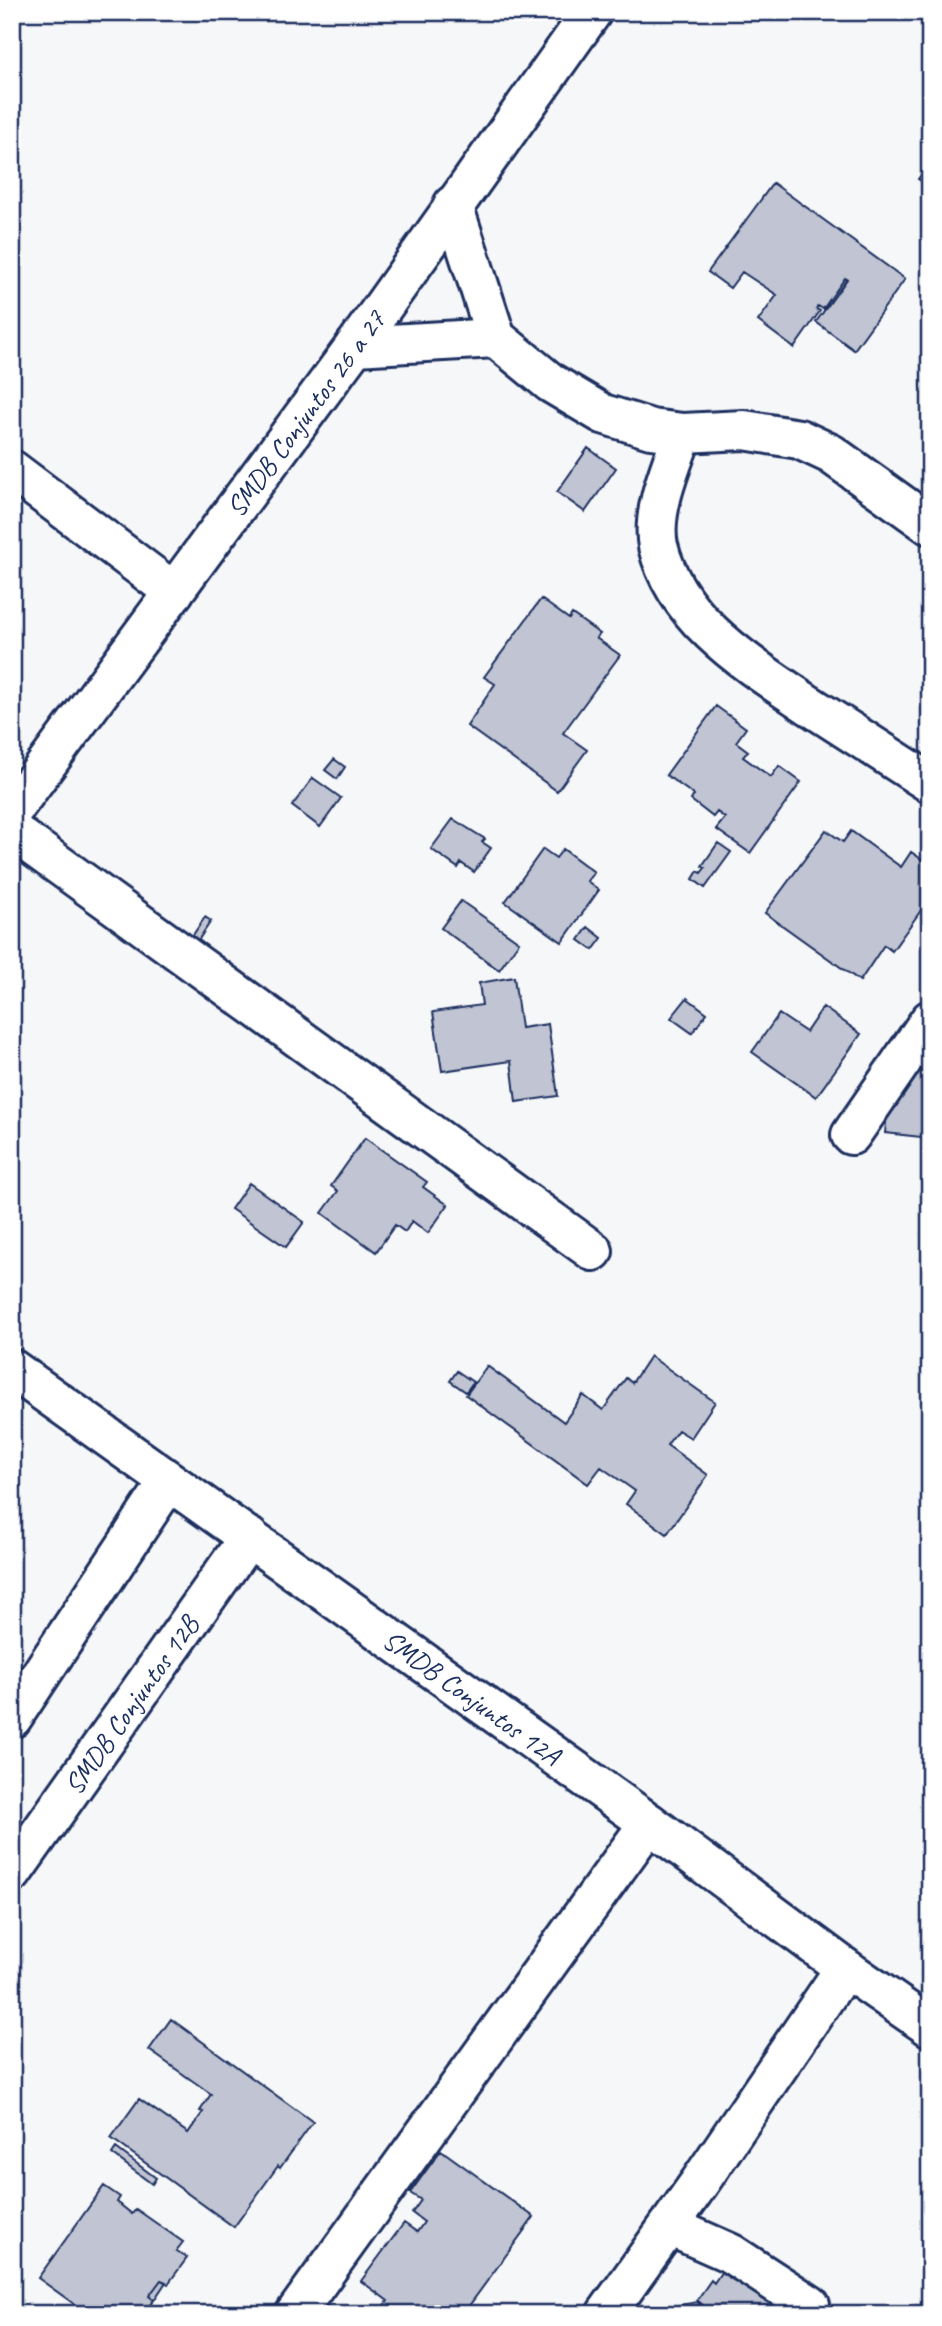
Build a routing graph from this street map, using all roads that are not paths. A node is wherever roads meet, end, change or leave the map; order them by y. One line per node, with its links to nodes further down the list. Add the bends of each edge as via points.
1 (592, 12): 2 (street, SMDB Conjuntos 26 a 27)
2 (453, 205): 3 (street); 4 (street, SMDB Conjuntos 26 a 27)
3 (496, 338): 4 (street); 5 (street, via 551,383 603,414 651,429)
4 (355, 346): 8 (street, SMDB Conjuntos 26 a 27)
5 (683, 433): 7 (street, via 744,430 799,439 831,454); 9 (street, via 659,500 658,545 670,577 695,617 737,657)
6 (12, 470): 8 (street)
7 (930, 525)
8 (174, 592): 10 (street, SMDB Conjuntos 26 a 27)
9 (930, 783)
10 (12, 811)
11 (12, 831): 14 (street)
12 (930, 1020): 13 (street)
13 (851, 1135)
14 (593, 1251)
15 (12, 1369): 16 (street, SMDB Conjuntos 12A)
16 (169, 1481): 17 (street, SMDB Conjuntos 12A); 18 (street)
17 (248, 1536): 19 (street, SMDB Conjuntos 12A); 20 (street, SMDB Conjuntos 12B)
18 (12, 1718)
19 (649, 1823): 21 (street, SMDB Conjuntos 12A); 25 (street)
20 (12, 1873)
21 (845, 1968): 22 (street, SMDB Conjuntos 12A); 23 (street)
22 (930, 2027)
23 (669, 2225): 24 (street, via 730,2253); 26 (street)
24 (810, 2305)
25 (295, 2314)
26 (606, 2314)

